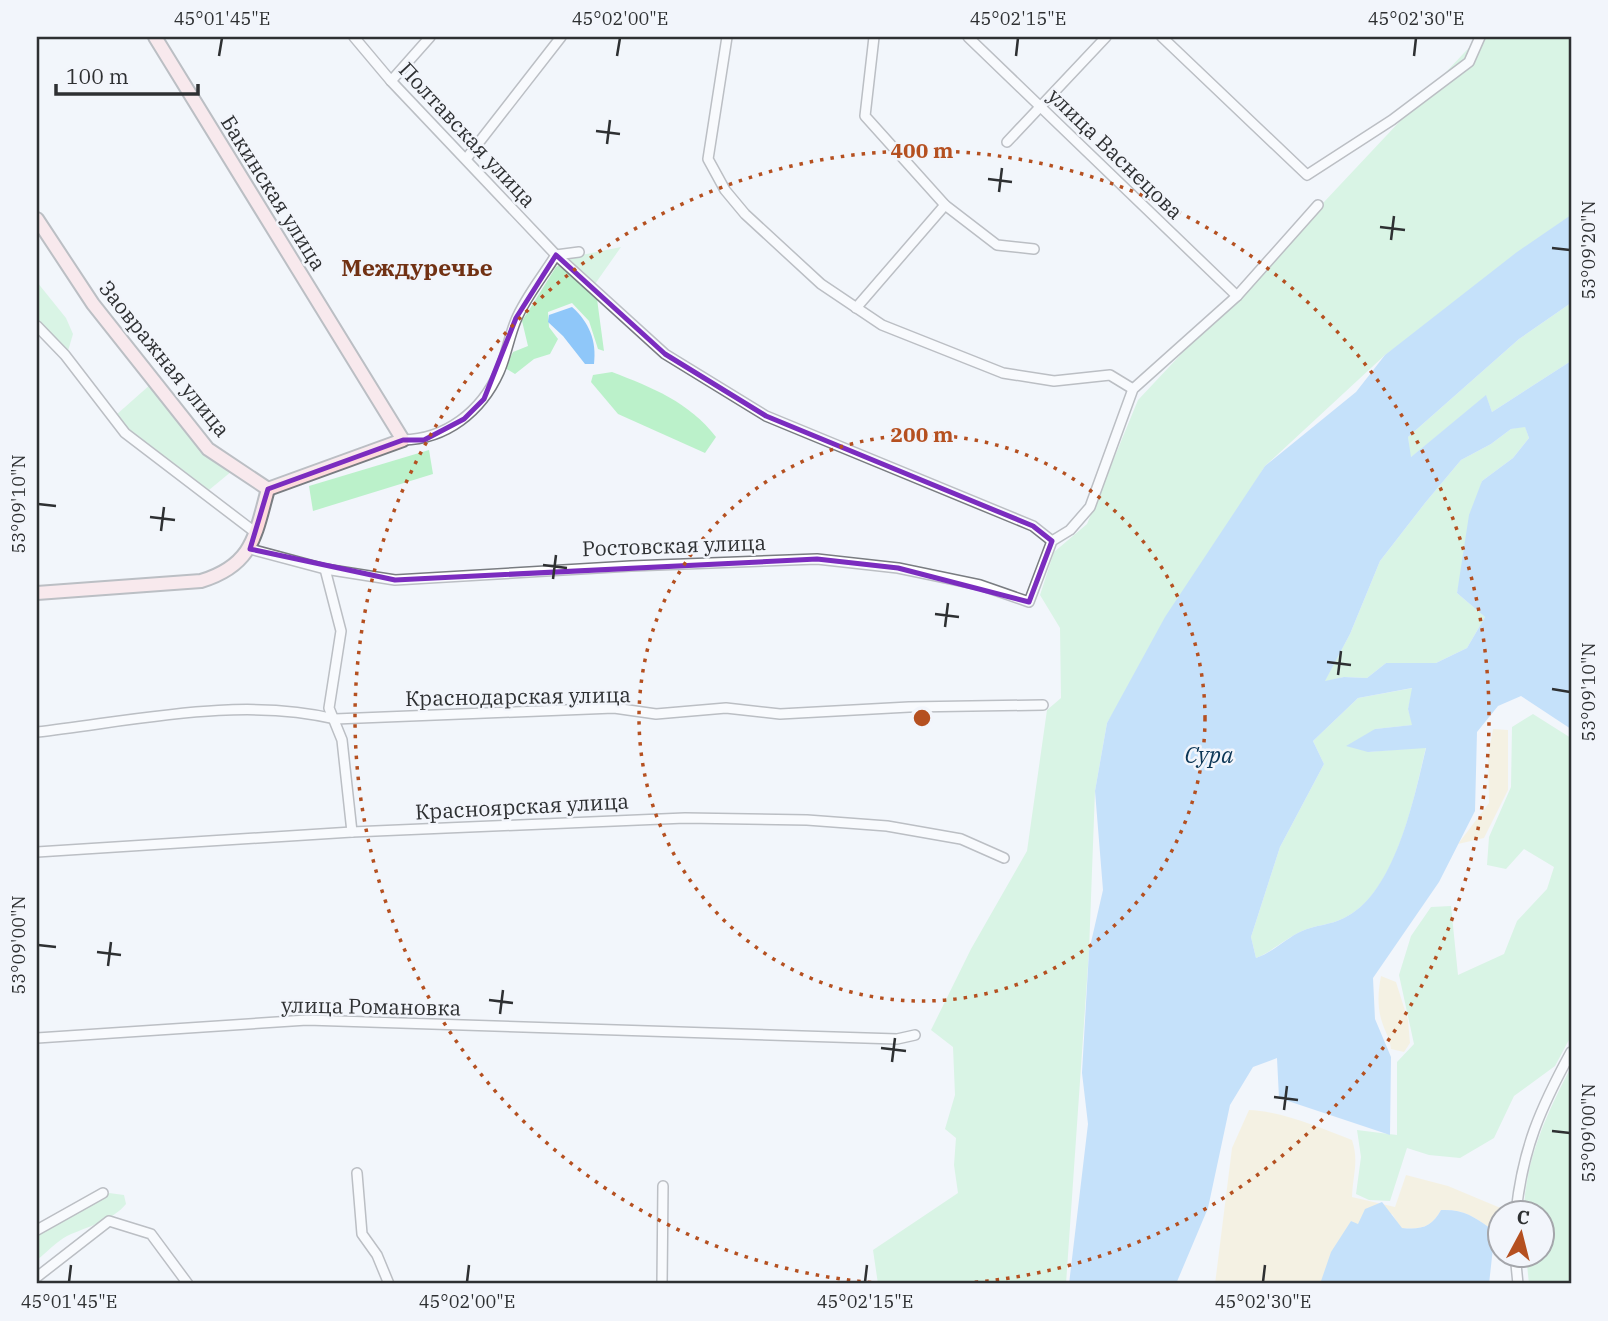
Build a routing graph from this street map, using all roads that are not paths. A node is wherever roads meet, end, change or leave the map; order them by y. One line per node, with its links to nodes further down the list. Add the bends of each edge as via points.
1 (155, 37): 25 (street, Бакинская улица)
2 (354, 37): 11 (street, Полтавская улица)
3 (430, 37): 11 (street)
4 (561, 37): 14 (street)
5 (727, 37): 22 (street, via 708,159 745,214 821,284)
6 (874, 37): 15 (street, via 865,116)
7 (968, 37): 12 (street, улица Васнецова)
8 (1107, 37): 12 (street)
9 (1162, 37): 10 (street, via 1307,175 1392,120 1469,62)
10 (1480, 37)
11 (391, 81): 14 (street, Полтавская улица)
12 (1041, 107): 13 (street); 21 (street, улица Васнецова)
13 (1007, 142)
14 (466, 159): 20 (street, Полтавская улица)
15 (945, 205): 18 (street, via 998,245); 22 (street)
16 (1318, 205): 21 (street)
17 (37, 219): 26 (street, Заовражная улица, via 93,304 208,449)
18 (1034, 249)
19 (579, 252): 20 (street)
20 (556, 255): 25 (street, via 516,318 499,372 484,400 464,419 424,440); 28 (street, Полтавская улица, via 665,354 765,416 1033,527)
21 (1237, 296): 24 (street)
22 (856, 308): 24 (street, via 881,325 1003,373 1054,381 1110,374)
23 (37, 327): 27 (street, via 65,355 125,433)
24 (1133, 389): 28 (street, via 1090,507 1070,530)
25 (402, 440): 26 (street)
26 (268, 489): 27 (street)
27 (256, 533): 29 (street)
28 (1052, 541): 30 (street, Ростовская улица, via 1030,602 980,585 898,568 817,559 395,580)
29 (250, 549): 30 (street, Ростовская улица); 31 (street, via 221,575 201,581)
30 (325, 569): 33 (street, via 341,631 329,708)
31 (37, 593)
32 (1042, 705): 33 (street, Краснодарская улица, via 779,714 726,708 656,714 614,708)
33 (335, 719): 34 (street, Краснодарская улица, via 305,712 253,710); 35 (street, via 342,740)
34 (37, 732)
35 (352, 832): 36 (street, Красноярская улица); 37 (street, Красноярская улица, via 685,818 807,820 887,826 961,839)
36 (37, 852)
37 (1004, 858)
38 (915, 1035): 39 (street, улица Романовка, via 897,1039 307,1020)
39 (37, 1038)
40 (1571, 1052): 44 (street, via 1530,1134)
41 (357, 1173): 48 (street, via 362,1234)
42 (663, 1186): 49 (street)
43 (103, 1193): 45 (street)
44 (1517, 1198)
45 (37, 1230)
46 (37, 1277): 47 (street, via 109,1221 151,1234)
47 (188, 1284)
48 (389, 1284)
49 (662, 1284)

